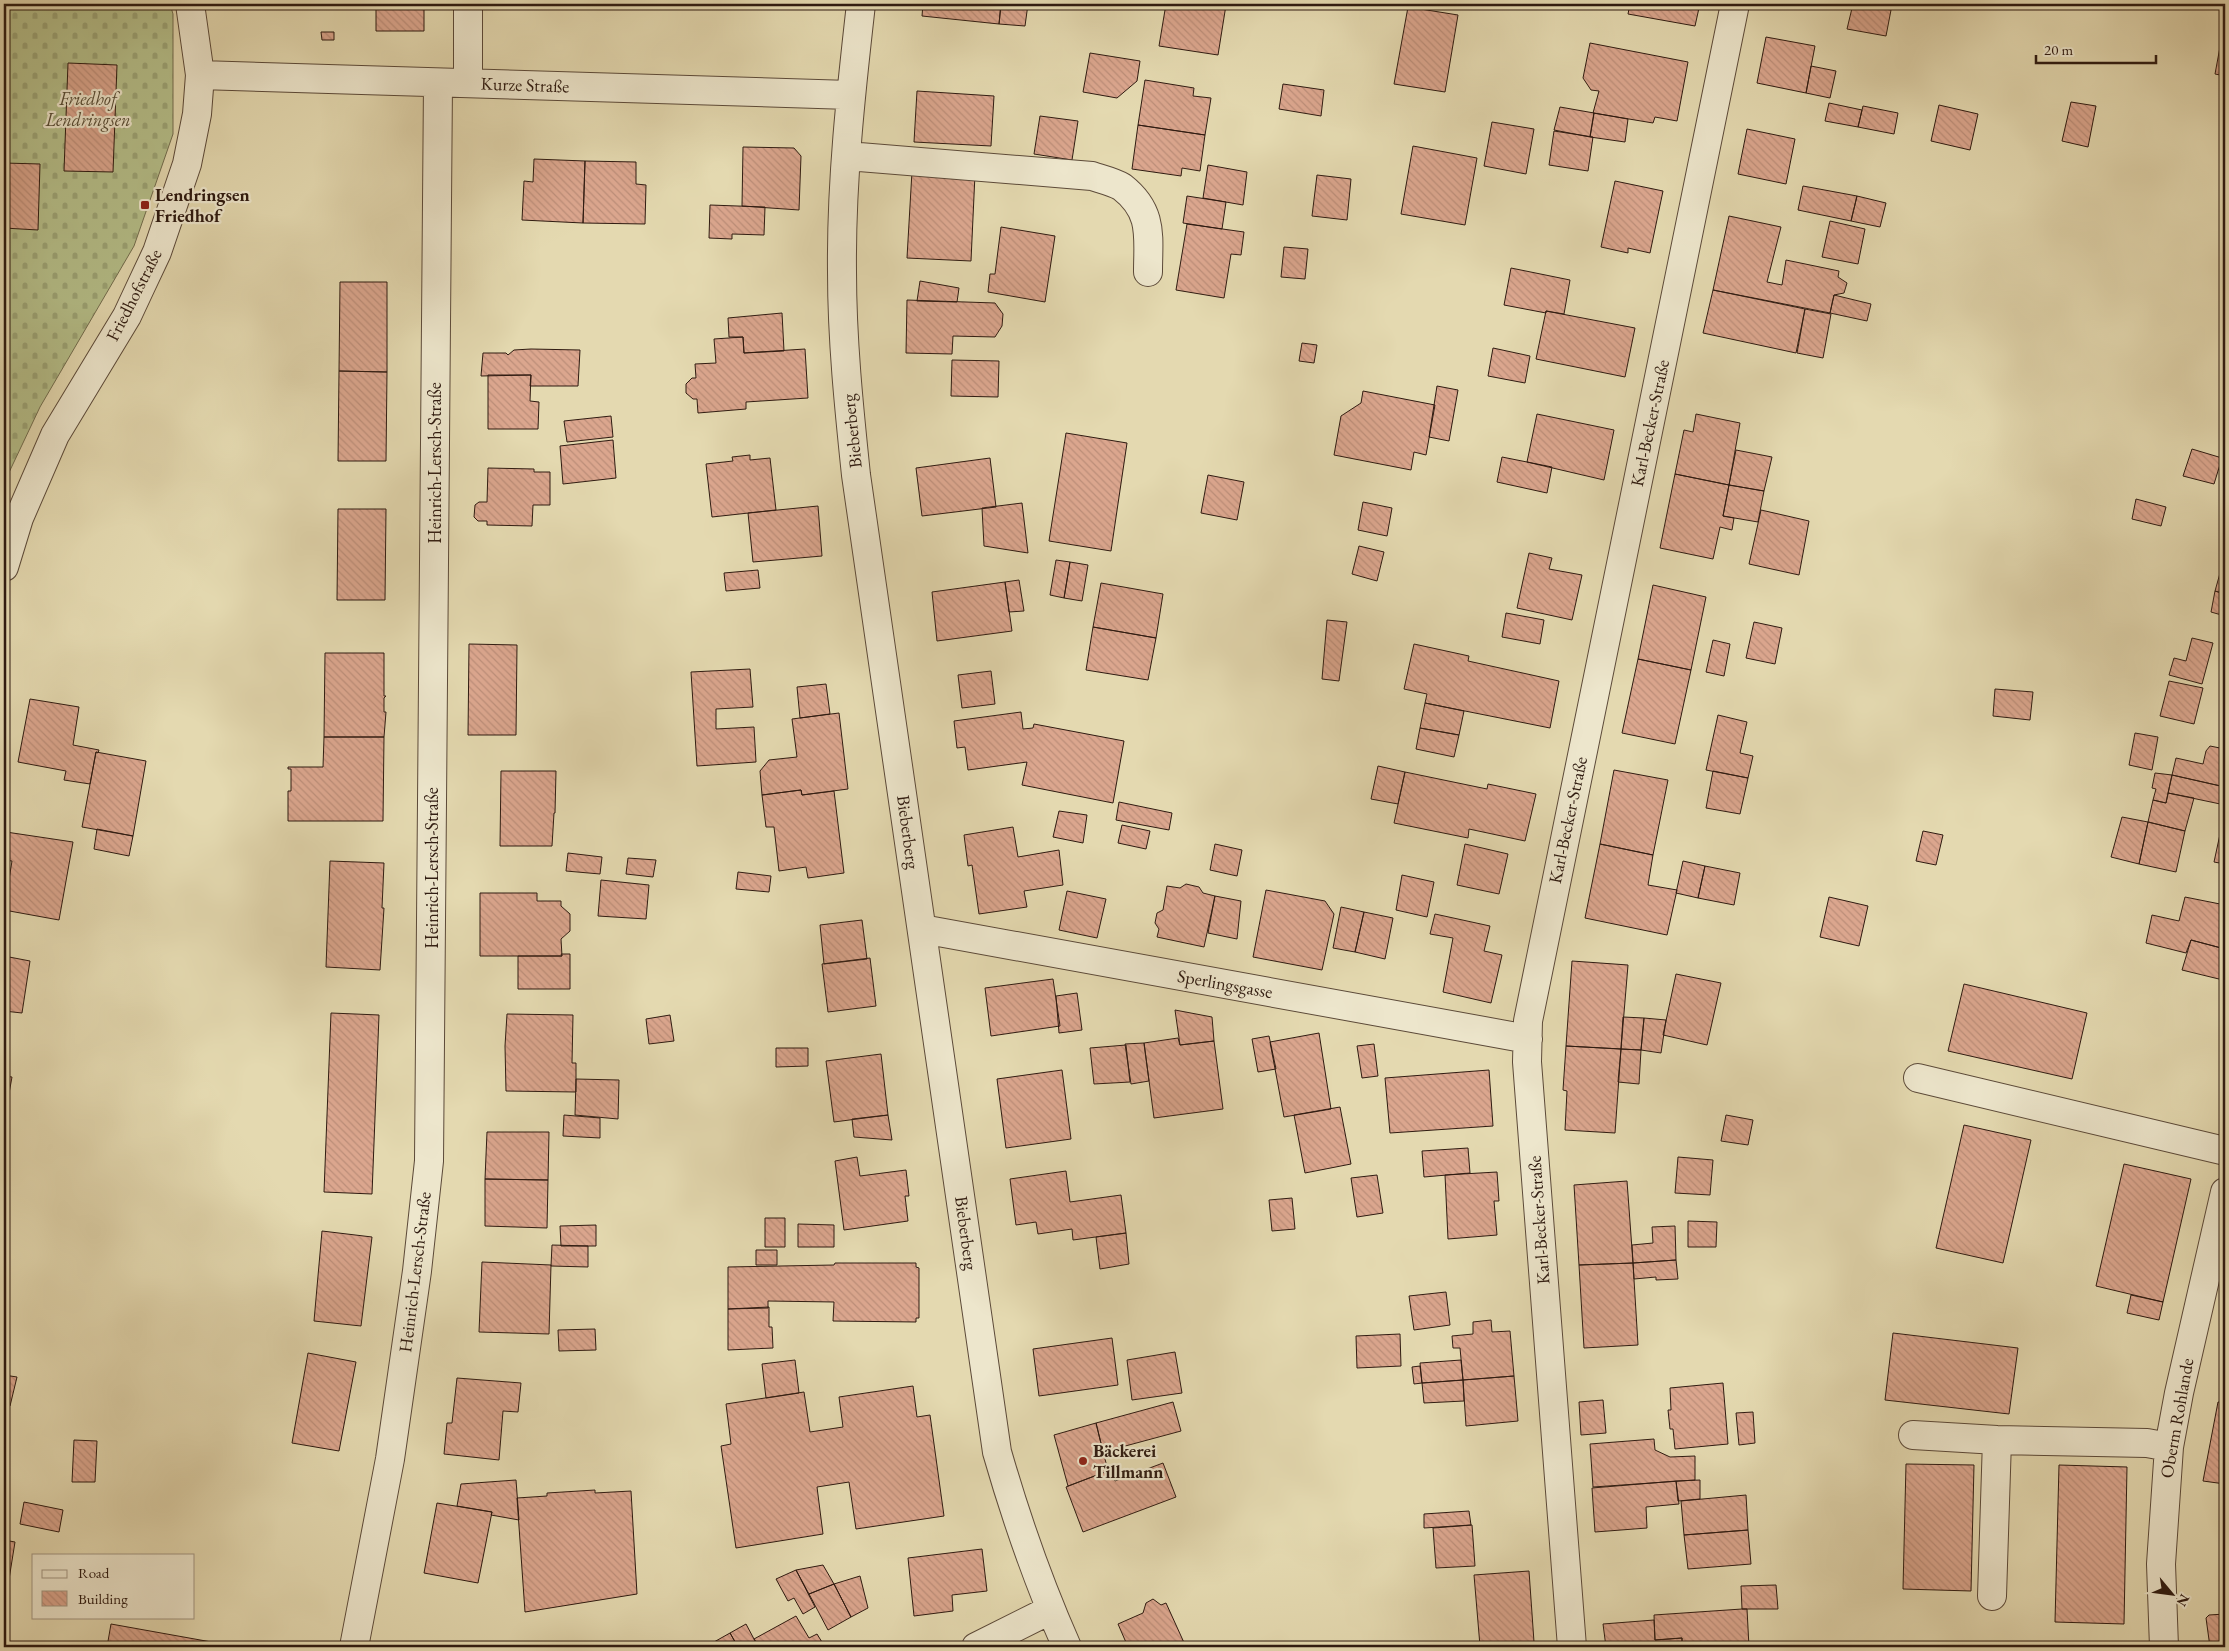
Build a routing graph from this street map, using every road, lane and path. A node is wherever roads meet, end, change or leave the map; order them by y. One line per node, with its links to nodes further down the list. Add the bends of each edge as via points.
1 (190, 4): 5 (street, Friedhofstraße)
2 (468, 4): 7 (street)
3 (861, 4): 8 (street, Bieberberg)
4 (1736, 4): 13 (street, Karl-Becker-Straße, via 1537,973)
5 (200, 75): 6 (street, Kurze Straße); 11 (street, Friedhofstraße, via 197,114 186,164 157,252 127,316 55,435 19,518)
6 (438, 83): 7 (street, Kurze Straße); 22 (street, Heinrich-Lersch-Straße, via 429,1161 418,1271 390,1459)
7 (468, 83): 8 (street, Kurze Straße)
8 (850, 95): 9 (street, Bieberberg)
9 (847, 156): 10 (street, via 1092,176 1121,186 1142,209 1148,223); 12 (street, Bieberberg, via 842,270 849,406 856,475)
10 (1148, 272)
11 (4, 567)
12 (922, 929): 13 (street, Sperlingsgasse); 21 (street, Bieberberg, via 997,1452)
13 (1528, 1039): 25 (street, Karl-Becker-Straße, via 1527,1062)
14 (1918, 1078): 15 (street)
15 (2225, 1151)
16 (2225, 1192): 19 (street, Oberm Rohlande)
17 (1914, 1435): 18 (street)
18 (1997, 1440): 19 (street, via 2147,1443); 20 (street)
19 (2169, 1447): 26 (street, Oberm Rohlande, via 2161,1564)
20 (1992, 1596)
21 (1050, 1610): 23 (street); 24 (street, Bieberberg)
22 (354, 1647)
23 (976, 1647)
24 (1067, 1647)
25 (1572, 1647)
26 (2164, 1647)

